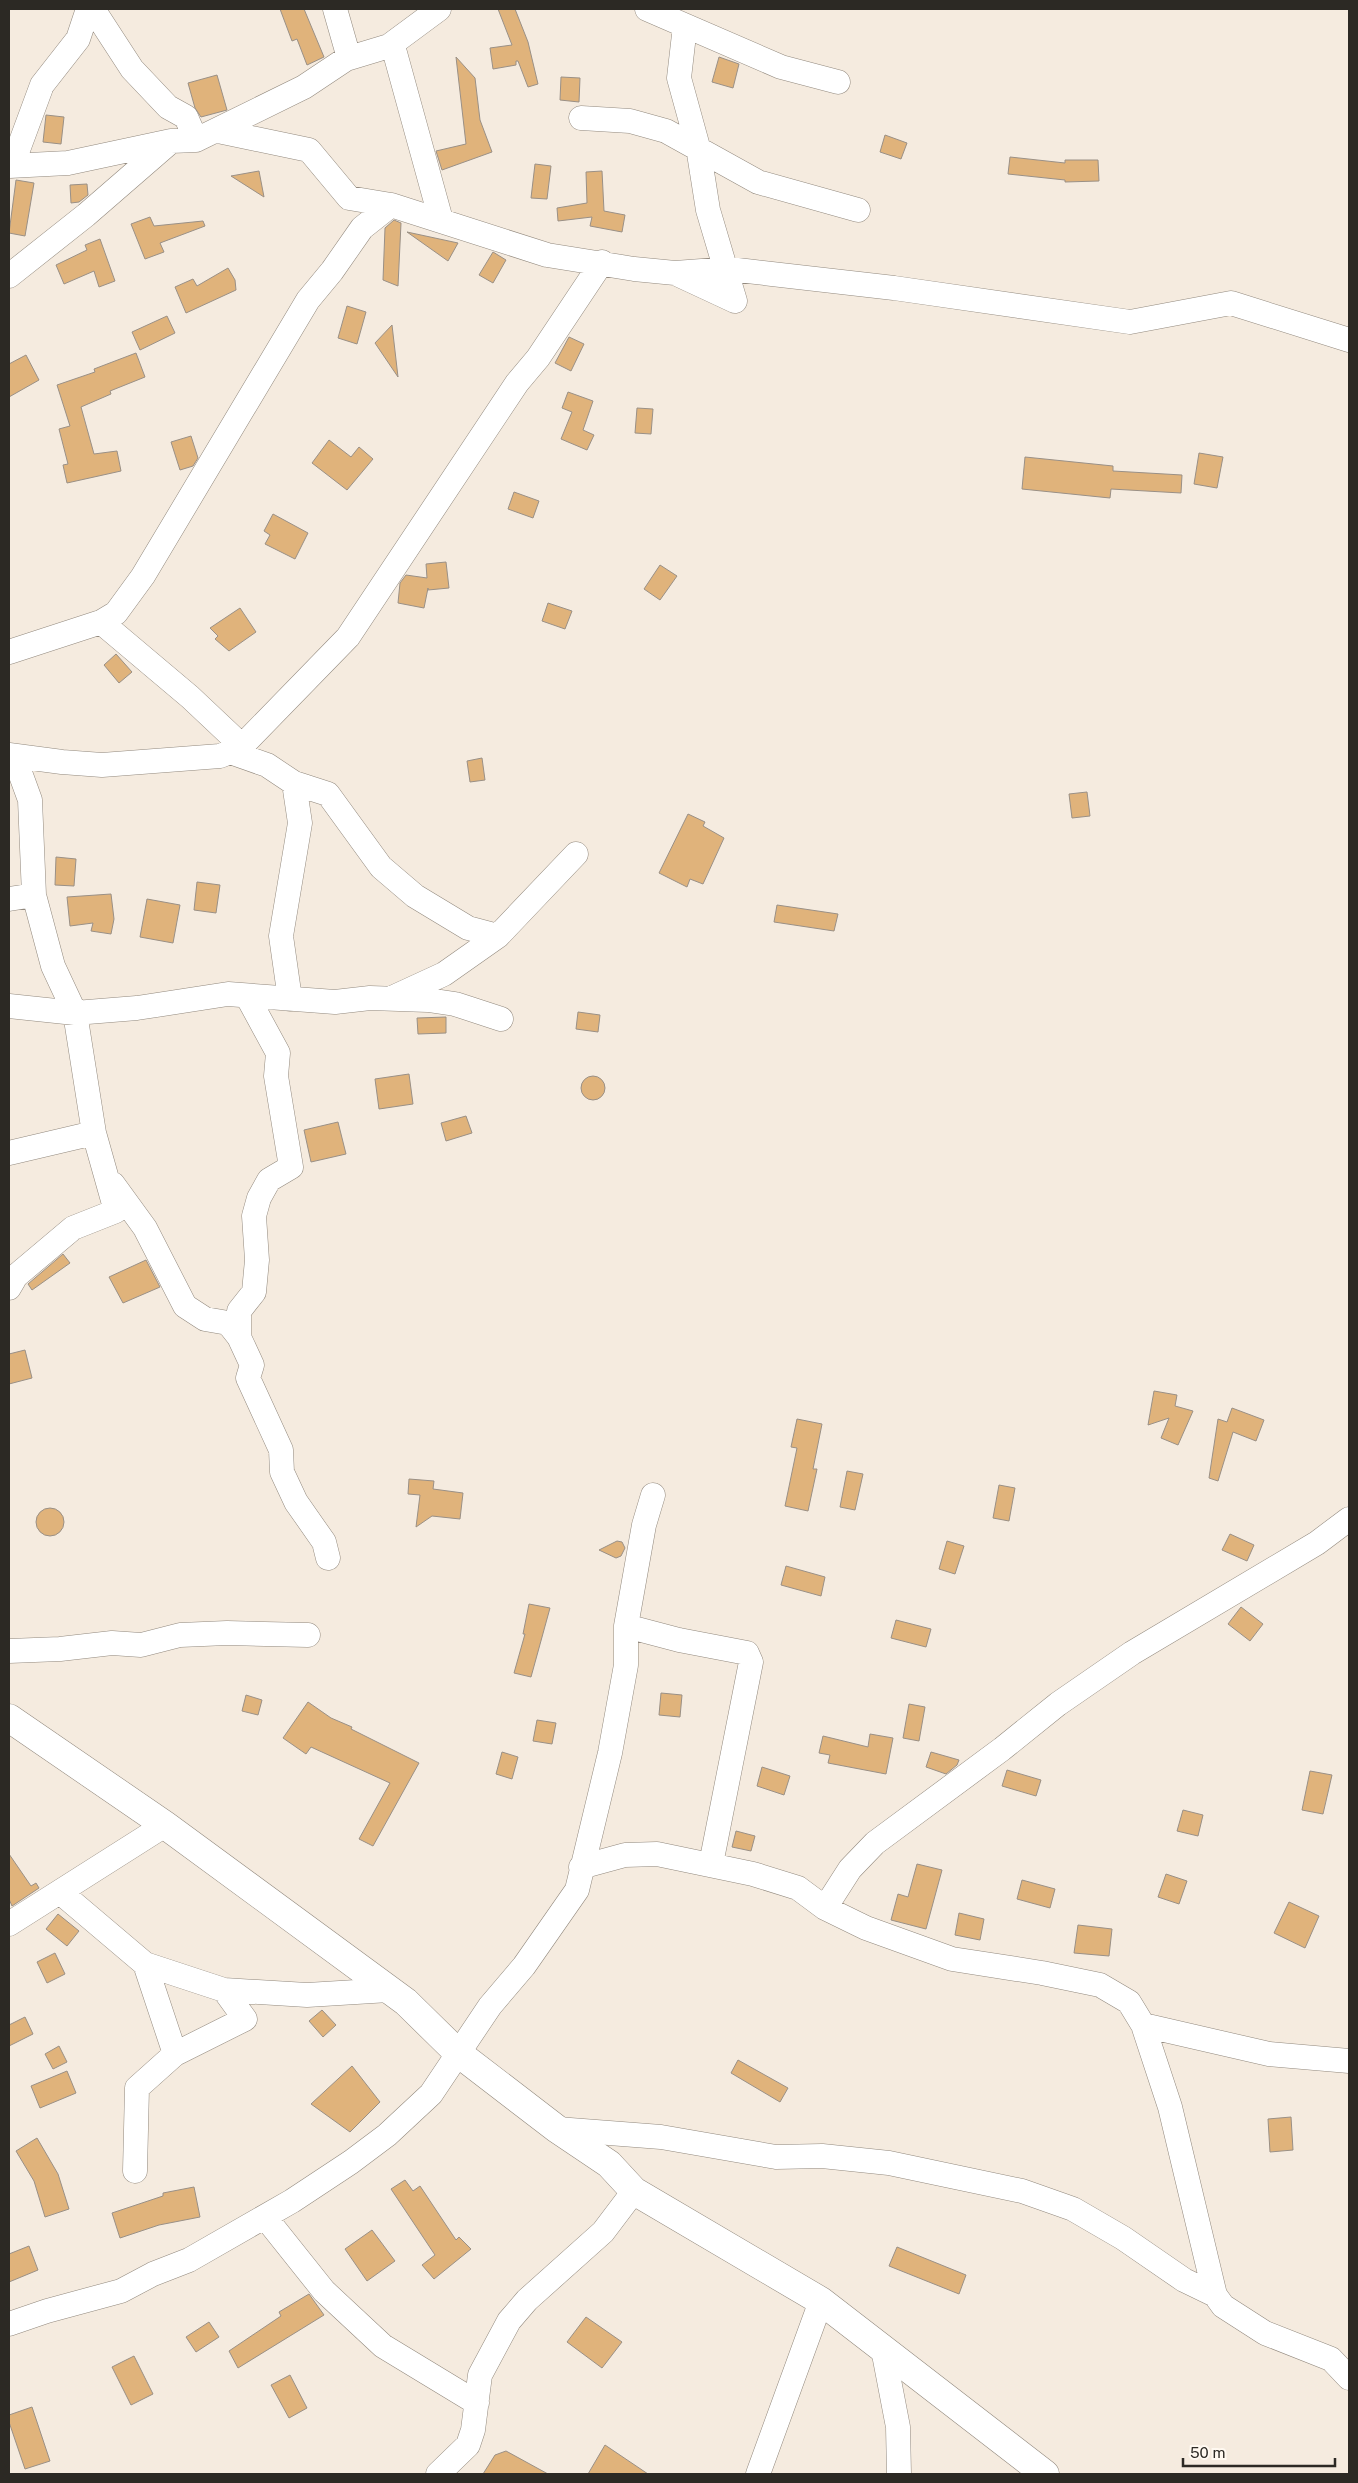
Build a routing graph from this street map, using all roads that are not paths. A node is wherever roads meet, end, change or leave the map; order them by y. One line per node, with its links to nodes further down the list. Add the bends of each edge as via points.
1 (88, 9): 15 (street, via 78,39 42,85)
2 (93, 9): 12 (street, via 132,69 168,106 186,117)
3 (336, 9): 8 (street)
4 (439, 9): 7 (street)
5 (647, 9): 6 (street)
6 (685, 26): 9 (street, via 781,67); 14 (street, via 679,78)
7 (389, 46): 8 (street); 18 (street, via 395,53)
8 (349, 58): 11 (street, via 304,87)
9 (838, 82)
10 (581, 118): 14 (street, via 630,121 666,131)
11 (218, 131): 12 (street); 16 (street, via 309,150 349,198)
12 (196, 140): 13 (street)
13 (171, 142): 15 (street, via 68,163); 22 (street)
14 (698, 151): 17 (street, via 758,182); 20 (street, via 708,210)
15 (11, 166)
16 (391, 205): 18 (street); 24 (street, via 362,228 308,300 143,576 116,613)
17 (858, 210)
18 (441, 220): 19 (street, via 547,255)
19 (602, 262): 21 (street); 26 (street, via 538,358 517,382 348,637)
20 (724, 269): 21 (street); 21 (street, via 735,301); 23 (street, via 894,288 1130,322 1231,303)
21 (675, 273)
22 (9, 276)
23 (1349, 340)
24 (101, 622): 25 (street); 26 (street, via 190,698)
25 (9, 652)
26 (236, 749): 27 (street, via 207,757 102,764); 28 (street)
27 (11, 756): 30 (street, via 30,800)
28 (294, 783): 32 (street, via 328,794 381,867 416,896 468,928); 34 (street, via 300,823 281,936)
29 (576, 854): 32 (street)
30 (34, 895): 31 (street); 37 (street, via 53,966)
31 (9, 899)
32 (498, 936): 35 (street, via 444,974)
33 (247, 996): 34 (street); 37 (street, via 228,994 137,1008); 43 (street, via 278,1053 276,1076 291,1167 269,1180 259,1198 254,1216 257,1260 254,1292 239,1312)
34 (290, 999): 35 (street, via 335,1002)
35 (391, 999): 38 (street, via 455,1004)
36 (9, 1006): 37 (street)
37 (74, 1013): 39 (street)
38 (501, 1019)
39 (94, 1134): 40 (street); 41 (street)
40 (9, 1153)
41 (105, 1172): 42 (street, via 116,1212 73,1228 16,1276); 43 (street, via 144,1228 185,1306 205,1319 228,1323)
42 (9, 1288)
43 (239, 1337): 46 (street, via 252,1365 248,1378 281,1450 282,1472 296,1502 324,1542)
44 (653, 1495): 47 (street, via 644,1525)
45 (1349, 1519): 55 (street, via 1317,1543 1132,1653 1058,1704 875,1843 850,1869)
46 (328, 1558)
47 (626, 1626): 52 (street, via 746,1654 751,1662); 53 (street, via 626,1665 610,1753)
48 (308, 1635): 49 (street, via 227,1633 180,1636 141,1645 112,1643)
49 (9, 1651)
50 (9, 1718): 51 (main road)
51 (165, 1825): 54 (street); 59 (main road)
52 (711, 1864): 53 (street, via 657,1854 625,1855); 55 (street, via 798,1888)
53 (581, 1867): 61 (street, via 577,1890)
54 (60, 1892): 56 (street); 57 (street)
55 (825, 1908): 60 (street, via 866,1928 952,1959 1100,1985 1129,2002)
56 (9, 1924)
57 (146, 1964): 58 (street); 62 (street)
58 (224, 1990): 59 (street, via 306,1995); 62 (street, via 245,2019)
59 (389, 1990): 61 (main road, via 406,2002)
60 (1143, 2026): 63 (street, via 1269,2054); 68 (street, via 1170,2107)
61 (458, 2053): 64 (main road); 67 (street, via 431,2094 387,2135)
62 (175, 2054): 65 (street, via 137,2088)
63 (1349, 2061)
64 (557, 2129): 66 (main road, via 609,2164); 68 (street, via 661,2137 776,2157 822,2156 889,2163 1022,2191 1073,2209 1184,2280)
65 (135, 2171)
66 (634, 2191): 69 (main road); 73 (street, via 603,2232 527,2300 509,2321 480,2375)
67 (265, 2217): 70 (street, via 189,2260 121,2291); 73 (street, via 324,2291 383,2346)
68 (1215, 2295): 72 (street, via 1223,2306 1265,2333 1331,2360)
69 (820, 2300): 71 (main road); 75 (street)
70 (9, 2324)
71 (883, 2349): 76 (street, via 898,2427); 77 (main road)
72 (1349, 2378)
73 (477, 2403): 74 (street, via 468,2445)
74 (438, 2474)
75 (758, 2474)
76 (899, 2474)
77 (1045, 2474)

